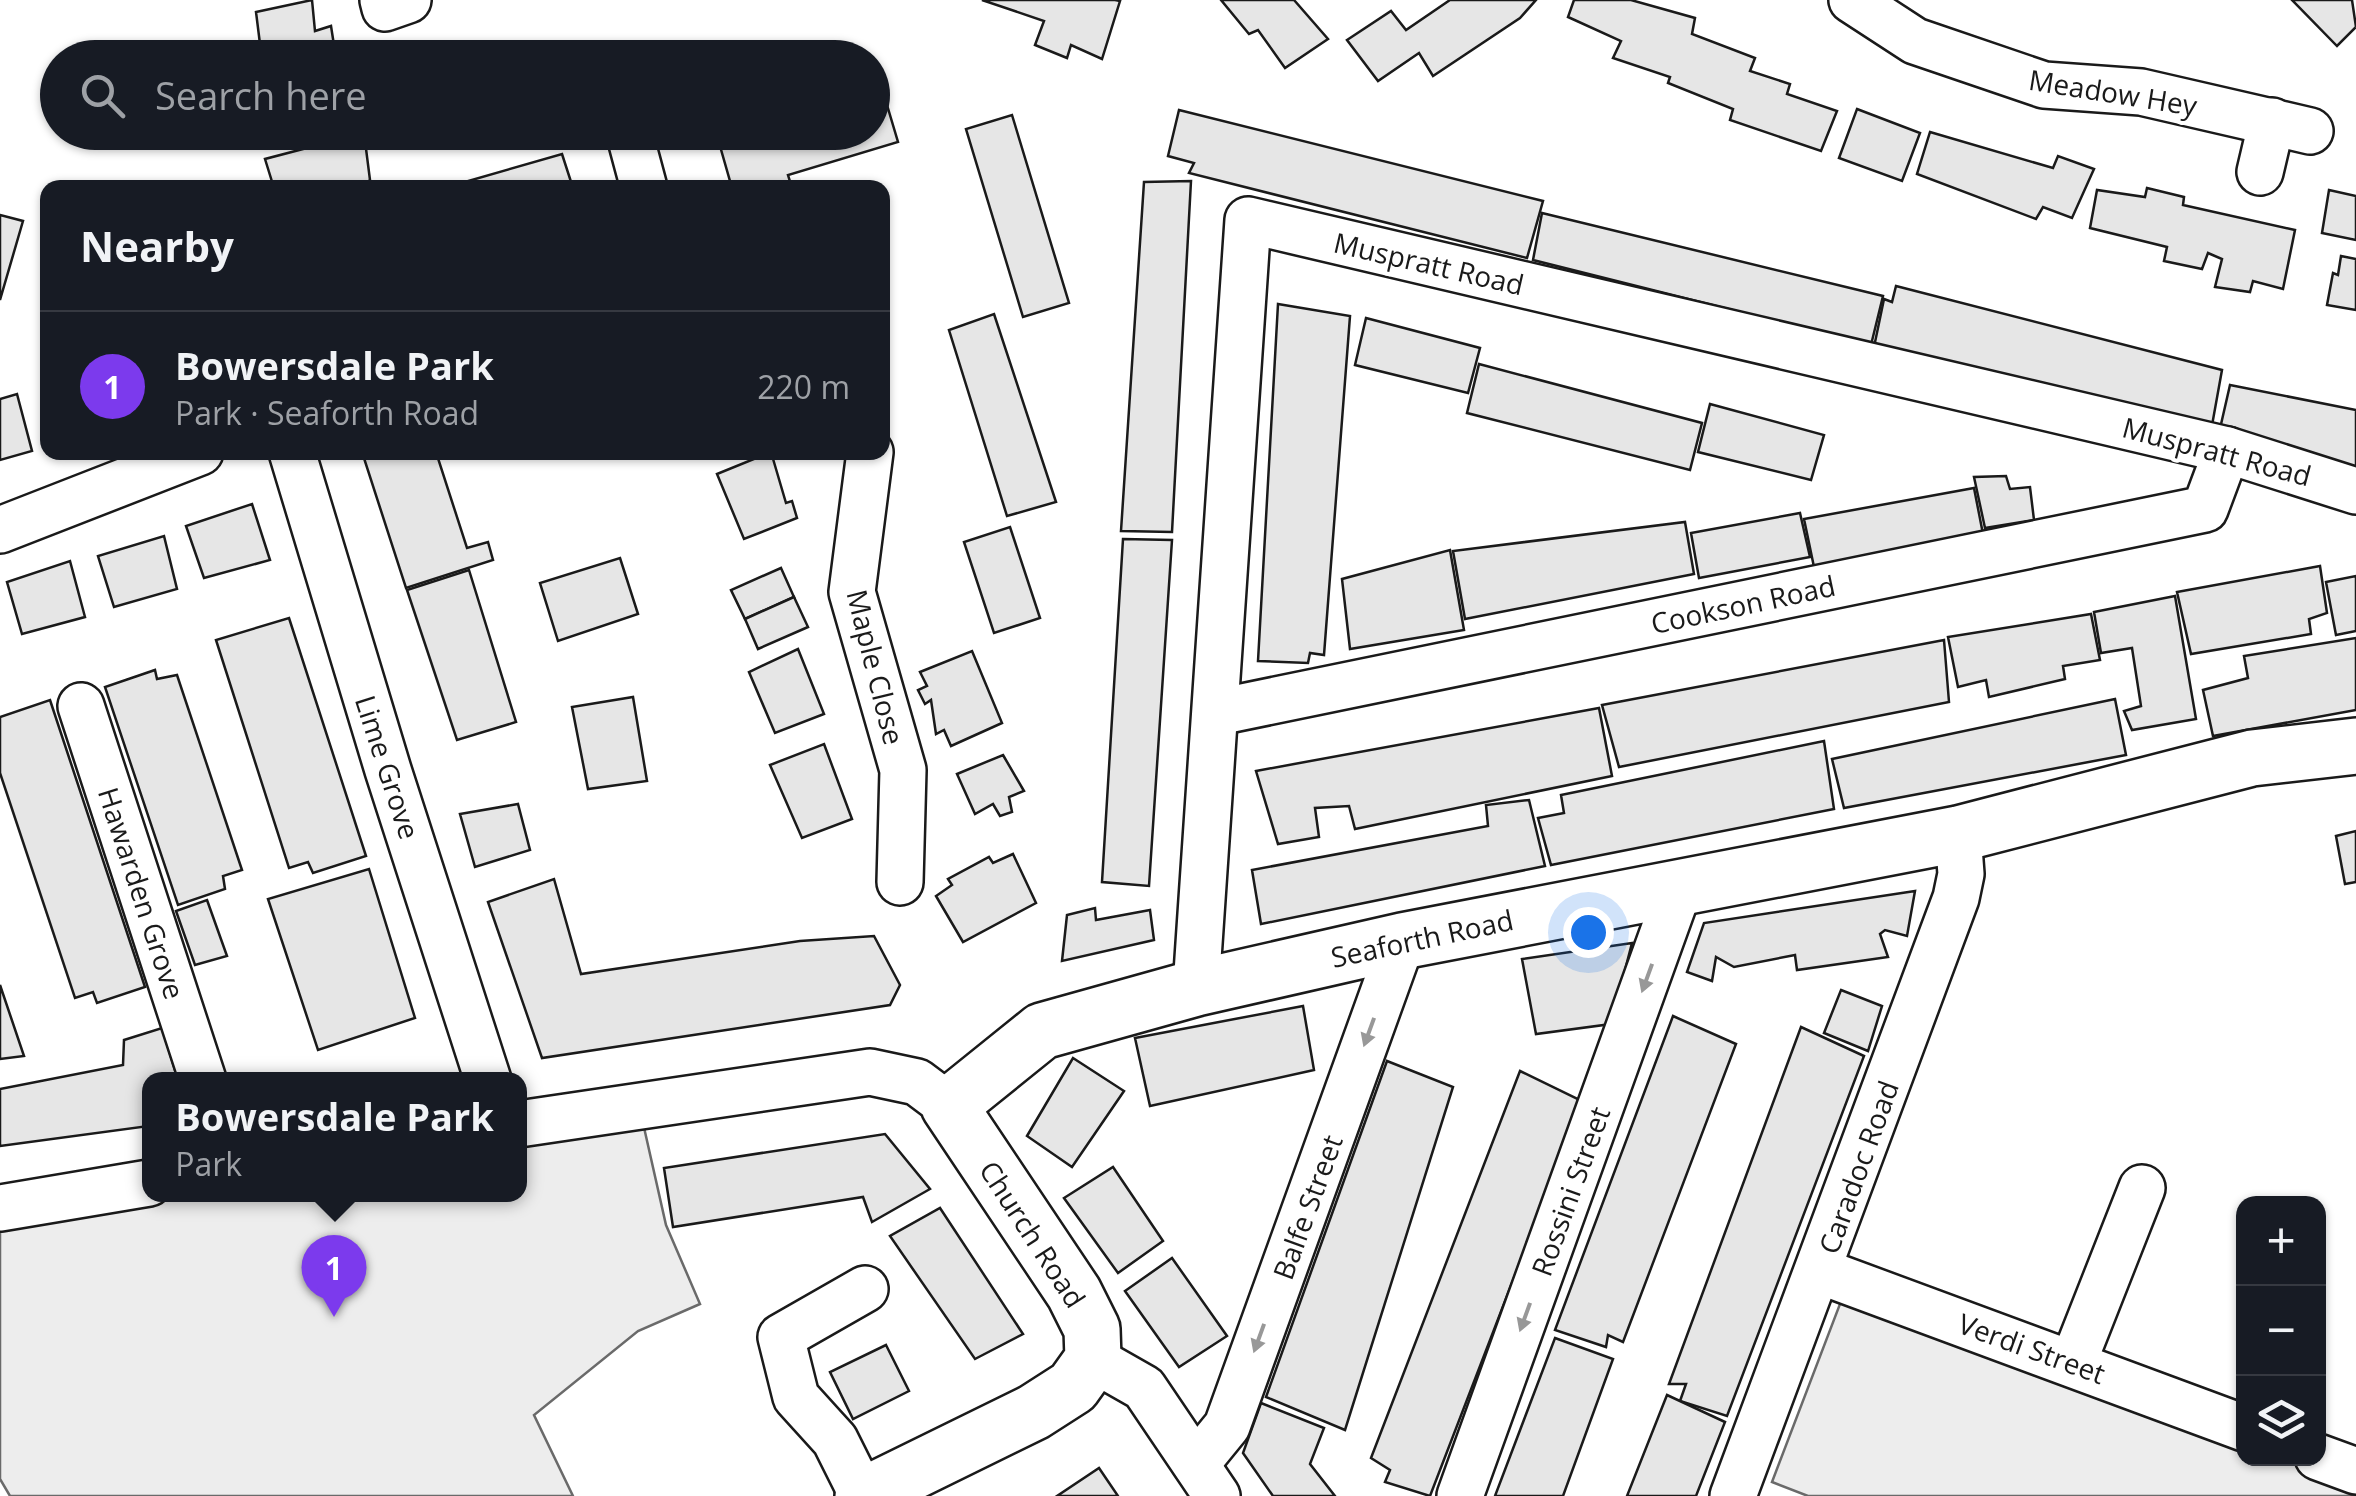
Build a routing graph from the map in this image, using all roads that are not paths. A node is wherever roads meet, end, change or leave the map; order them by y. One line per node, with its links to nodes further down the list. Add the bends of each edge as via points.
1 (383, 0): 2 (street, via 385,8)
2 (408, 0)
3 (1852, 0): 5 (street, Meadow Hey, via 1915,42 2044,85 2141,92 2291,126)
4 (634, 150): 6 (street)
5 (2260, 172)
6 (642, 180)
7 (2227, 450): 11 (street, Muspratt Road); 14 (street, Cookson Road, via 2206,509); 14 (street, Muspratt Road, via 1248,220)
8 (179, 460): 12 (street)
9 (294, 460): 22 (street, Lime Grove)
10 (869, 460): 17 (street, Maple Close, via 852,592 903,770)
11 (2356, 492)
12 (0, 530)
13 (82, 706): 21 (street, Hawarden Grove)
14 (1218, 712): 20 (street, Muspratt Road)
15 (2356, 746): 16 (main road, Seaforth Road, via 2252,758)
16 (1958, 834): 18 (main road, Seaforth Road); 28 (street, Caradoc Road, via 1956,898)
17 (900, 882)
18 (1680, 886): 19 (main road, Seaforth Road); 37 (street, Rossini Street, one-way to 37)
19 (1402, 940): 20 (main road, Seaforth Road); 35 (street, Balfe Street, one-way to 35)
20 (1196, 988): 23 (main road, Seaforth Road, via 1042,1031)
21 (200, 1072)
22 (485, 1072)
23 (949, 1106): 24 (street, via 916,1082 870,1072); 30 (main road, Church Road, via 1074,1293 1092,1330)
24 (527, 1123)
25 (142, 1184): 27 (street)
26 (2142, 1188): 31 (street)
27 (0, 1208)
28 (1820, 1271): 31 (street, Verdi Street); 38 (street, Caradoc Road)
29 (865, 1288): 36 (street, via 781,1337 796,1396 836,1440)
30 (1092, 1360): 35 (street, via 1144,1388); 36 (main road, via 1074,1387 1034,1412)
31 (2073, 1362): 32 (street, Verdi Street)
32 (2236, 1425)
33 (2326, 1460): 34 (street)
34 (2356, 1471)
35 (1206, 1480)
36 (863, 1496)
37 (1460, 1496)
38 (1734, 1496)

